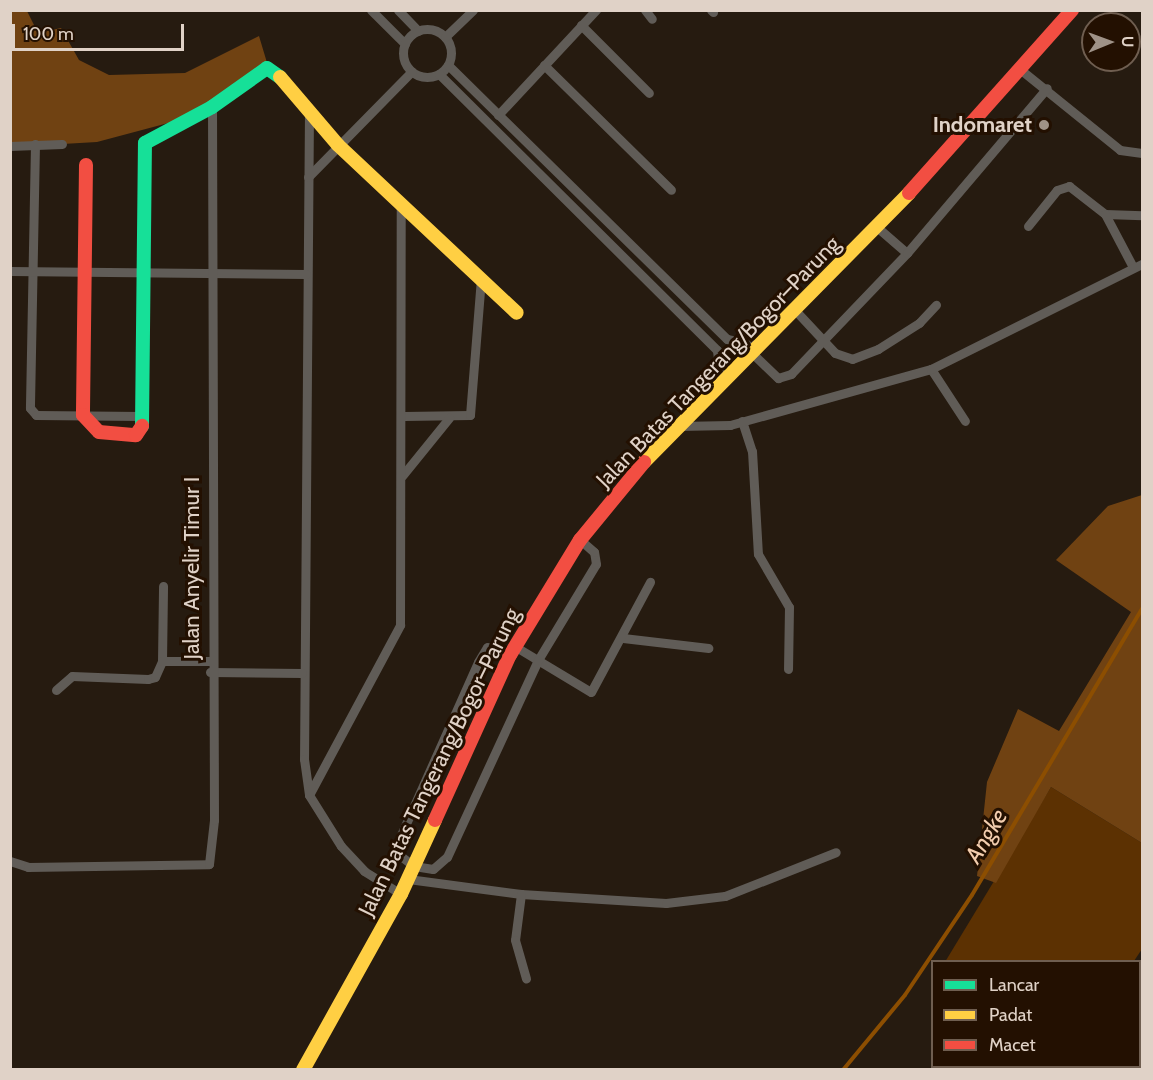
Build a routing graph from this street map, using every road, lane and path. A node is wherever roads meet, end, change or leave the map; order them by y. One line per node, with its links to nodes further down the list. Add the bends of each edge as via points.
1 (371, 10): 11 (street)
2 (398, 10): 9 (street)
3 (473, 10): 10 (street)
4 (596, 10): 8 (street)
5 (645, 10): 7 (street)
6 (1070, 11): 14 (main road, Jalan Batas Tangerang/Bogor–Parung)
7 (652, 19)
8 (581, 25): 13 (street); 18 (street)
9 (418, 31): 10 (street, via 428,29); 11 (street)
10 (445, 37): 12 (street, via 451,51)
11 (405, 44): 15 (street, via 404,58)
12 (448, 65): 16 (street); 21 (street)
13 (544, 65): 21 (street); 29 (street)
14 (1021, 69): 17 (street); 34 (main road, Jalan Batas Tangerang/Bogor–Parung)
15 (412, 71): 16 (street, via 425,77); 24 (street)
16 (439, 74): 49 (street)
17 (1047, 88): 26 (street, via 1120,150); 35 (street)
18 (649, 93)
19 (212, 107): 20 (main road, via 271,68); 40 (main road, via 145,143); 41 (street, Jalan Anyelir Timur I)
20 (309, 111): 24 (main road); 28 (street)
21 (498, 115): 47 (street)
22 (35, 144): 23 (street); 25 (street); 39 (street)
23 (62, 144)
24 (338, 145): 28 (street); 30 (main road)
25 (10, 146)
26 (1143, 153)
27 (86, 165): 38 (main road)
28 (308, 177): 42 (street)
29 (671, 190)
30 (401, 200): 43 (main road); 55 (street)
31 (1104, 214): 32 (street); 33 (street, via 1065,185); 36 (street)
32 (1143, 215)
33 (1028, 226)
34 (878, 228): 35 (street); 45 (main road, Jalan Batas Tangerang/Bogor–Parung)
35 (907, 253): 48 (street)
36 (1138, 266): 51 (street)
37 (10, 271): 39 (street)
38 (86, 271): 39 (street); 40 (street); 53 (main road)
39 (29, 272): 53 (street, via 30,408 36,415)
40 (141, 272): 41 (street); 54 (main road)
41 (212, 272): 42 (street); 69 (street, Jalan Anyelir Timur I)
42 (306, 274): 72 (street, via 309,417)
43 (480, 277): 46 (main road); 56 (street, via 473,408 466,418)
44 (936, 305): 48 (street, via 919,323 866,356 843,359)
45 (794, 308): 48 (street); 50 (main road, Jalan Batas Tangerang/Bogor–Parung)
46 (517, 313)
47 (727, 339): 49 (street); 50 (street)
48 (825, 341): 50 (street, via 782,379)
49 (717, 350): 52 (street)
50 (756, 350): 52 (main road, Jalan Batas Tangerang/Bogor–Parung)
51 (931, 369): 57 (street); 58 (street)
52 (721, 386): 59 (main road, Jalan Batas Tangerang/Bogor–Parung)
53 (83, 415): 54 (street); 54 (main road, via 99,432 141,433)
54 (141, 416)
55 (404, 416): 56 (street); 60 (street)
56 (448, 418): 60 (street)
57 (742, 421): 59 (street); 70 (street, via 752,451 758,554 789,607)
58 (965, 421)
59 (679, 426): 61 (main road, Jalan Batas Tangerang/Bogor–Parung, via 638,468)
60 (402, 476): 74 (street, via 400,625)
61 (580, 540): 66 (main road, Jalan Batas Tangerang/Bogor–Parung); 67 (street, via 594,552 596,564)
62 (651, 582): 64 (street)
63 (163, 586): 68 (street)
64 (623, 638): 65 (street); 67 (street, via 591,692)
65 (708, 648)
66 (513, 651): 67 (street); 77 (main road, Jalan Batas Tangerang/Bogor–Parung); 77 (street, via 487,647 478,662 394,850)
67 (538, 660): 77 (street, via 447,857 433,868)
68 (162, 661): 69 (street); 73 (street, via 155,677 75,675)
69 (211, 661): 71 (street, Jalan Anyelir Timur I)
70 (788, 669)
71 (210, 672): 72 (street); 76 (street, Jalan Anyelir Timur I, via 214,820 209,864 27,867)
72 (302, 673): 74 (street)
73 (56, 690)
74 (309, 795): 78 (street, via 352,860)
75 (836, 852): 79 (street, via 725,896 666,903)
76 (10, 861)
77 (411, 873): 78 (main road, Jalan Batas Tangerang/Bogor–Parung); 79 (street)
78 (401, 894): 81 (main road, Jalan Batas Tangerang/Bogor–Parung)
79 (521, 894): 80 (street, via 515,940)
80 (526, 978)
81 (303, 1070)

